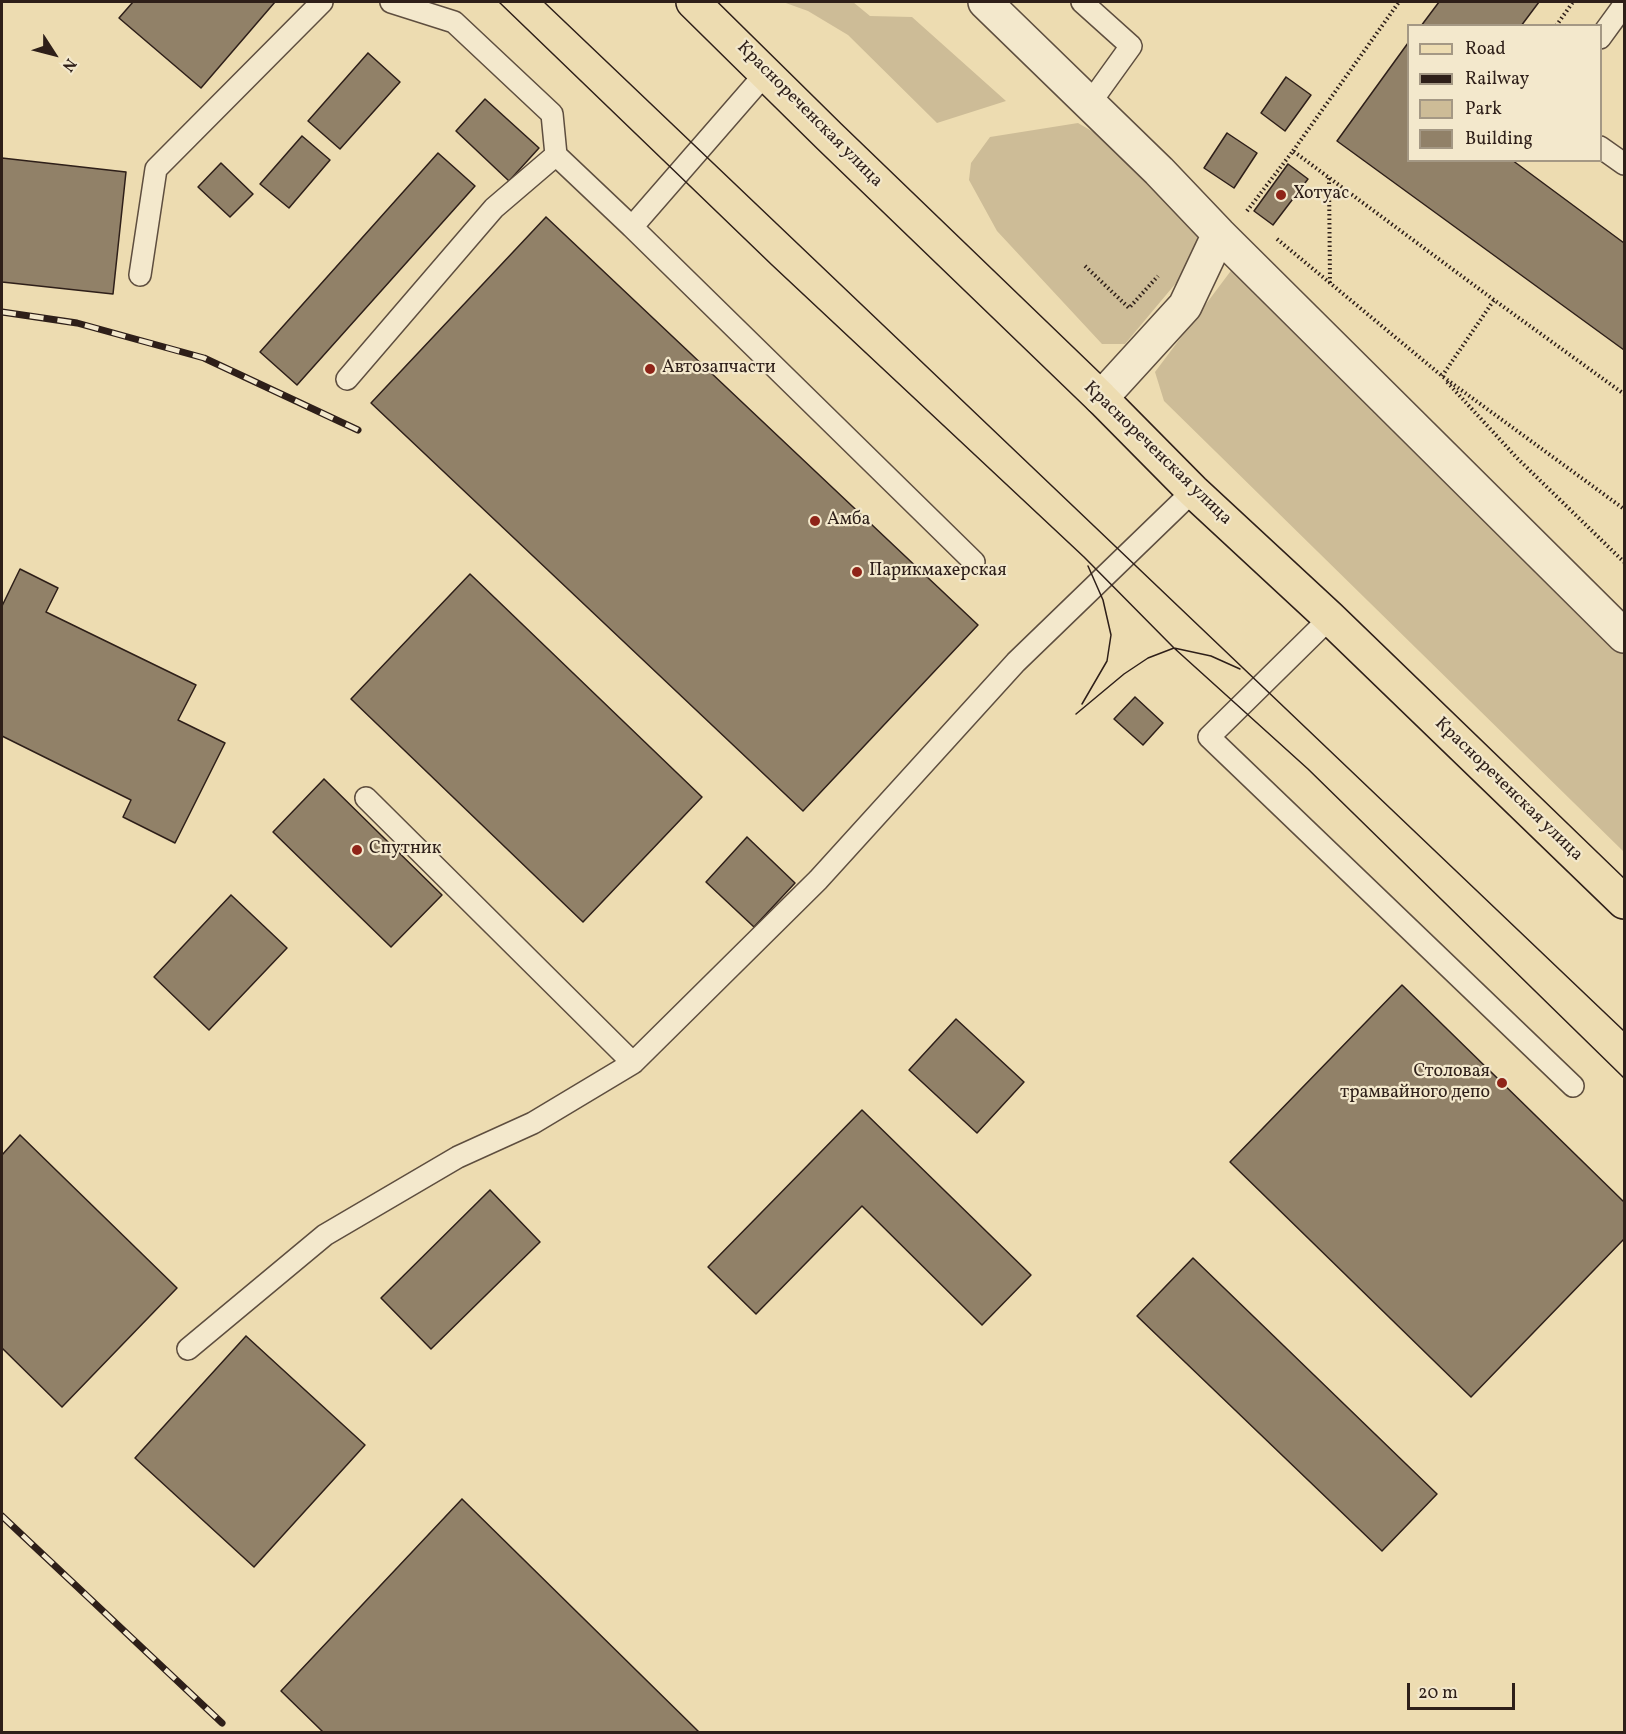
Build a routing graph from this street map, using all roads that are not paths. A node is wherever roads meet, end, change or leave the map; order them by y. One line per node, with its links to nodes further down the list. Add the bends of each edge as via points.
1 (322, 2): 15 (lane, via 156,169)
2 (392, 2): 11 (lane, via 454,22 552,114)
3 (693, 2): 8 (main road, Краснореченская улица)
4 (985, 2): 9 (street)
5 (1082, 2): 9 (lane, via 1131,46)
6 (1624, 4): 7 (lane)
7 (1602, 35)
8 (766, 73): 13 (lane); 17 (main road, Краснореченская улица)
9 (1090, 103): 14 (street)
10 (1602, 148): 12 (lane)
11 (556, 155): 13 (lane); 16 (lane, via 494,208)
12 (1624, 164)
13 (632, 227): 19 (lane)
14 (1219, 234): 17 (street, via 1185,306); 21 (street)
15 (140, 275)
16 (347, 379)
17 (1101, 398): 18 (main road, Краснореченская улица)
18 (1193, 491): 20 (main road, Краснореченская улица); 24 (lane, via 1016,662 818,880)
19 (974, 561)
20 (1330, 618): 23 (main road, Краснореченская улица); 25 (lane, via 1209,737)
21 (1624, 636)
22 (366, 798): 24 (lane)
23 (1624, 902)
24 (633, 1063): 26 (lane, via 533,1123 458,1157 325,1235)
25 (1573, 1086)
26 (188, 1349)

